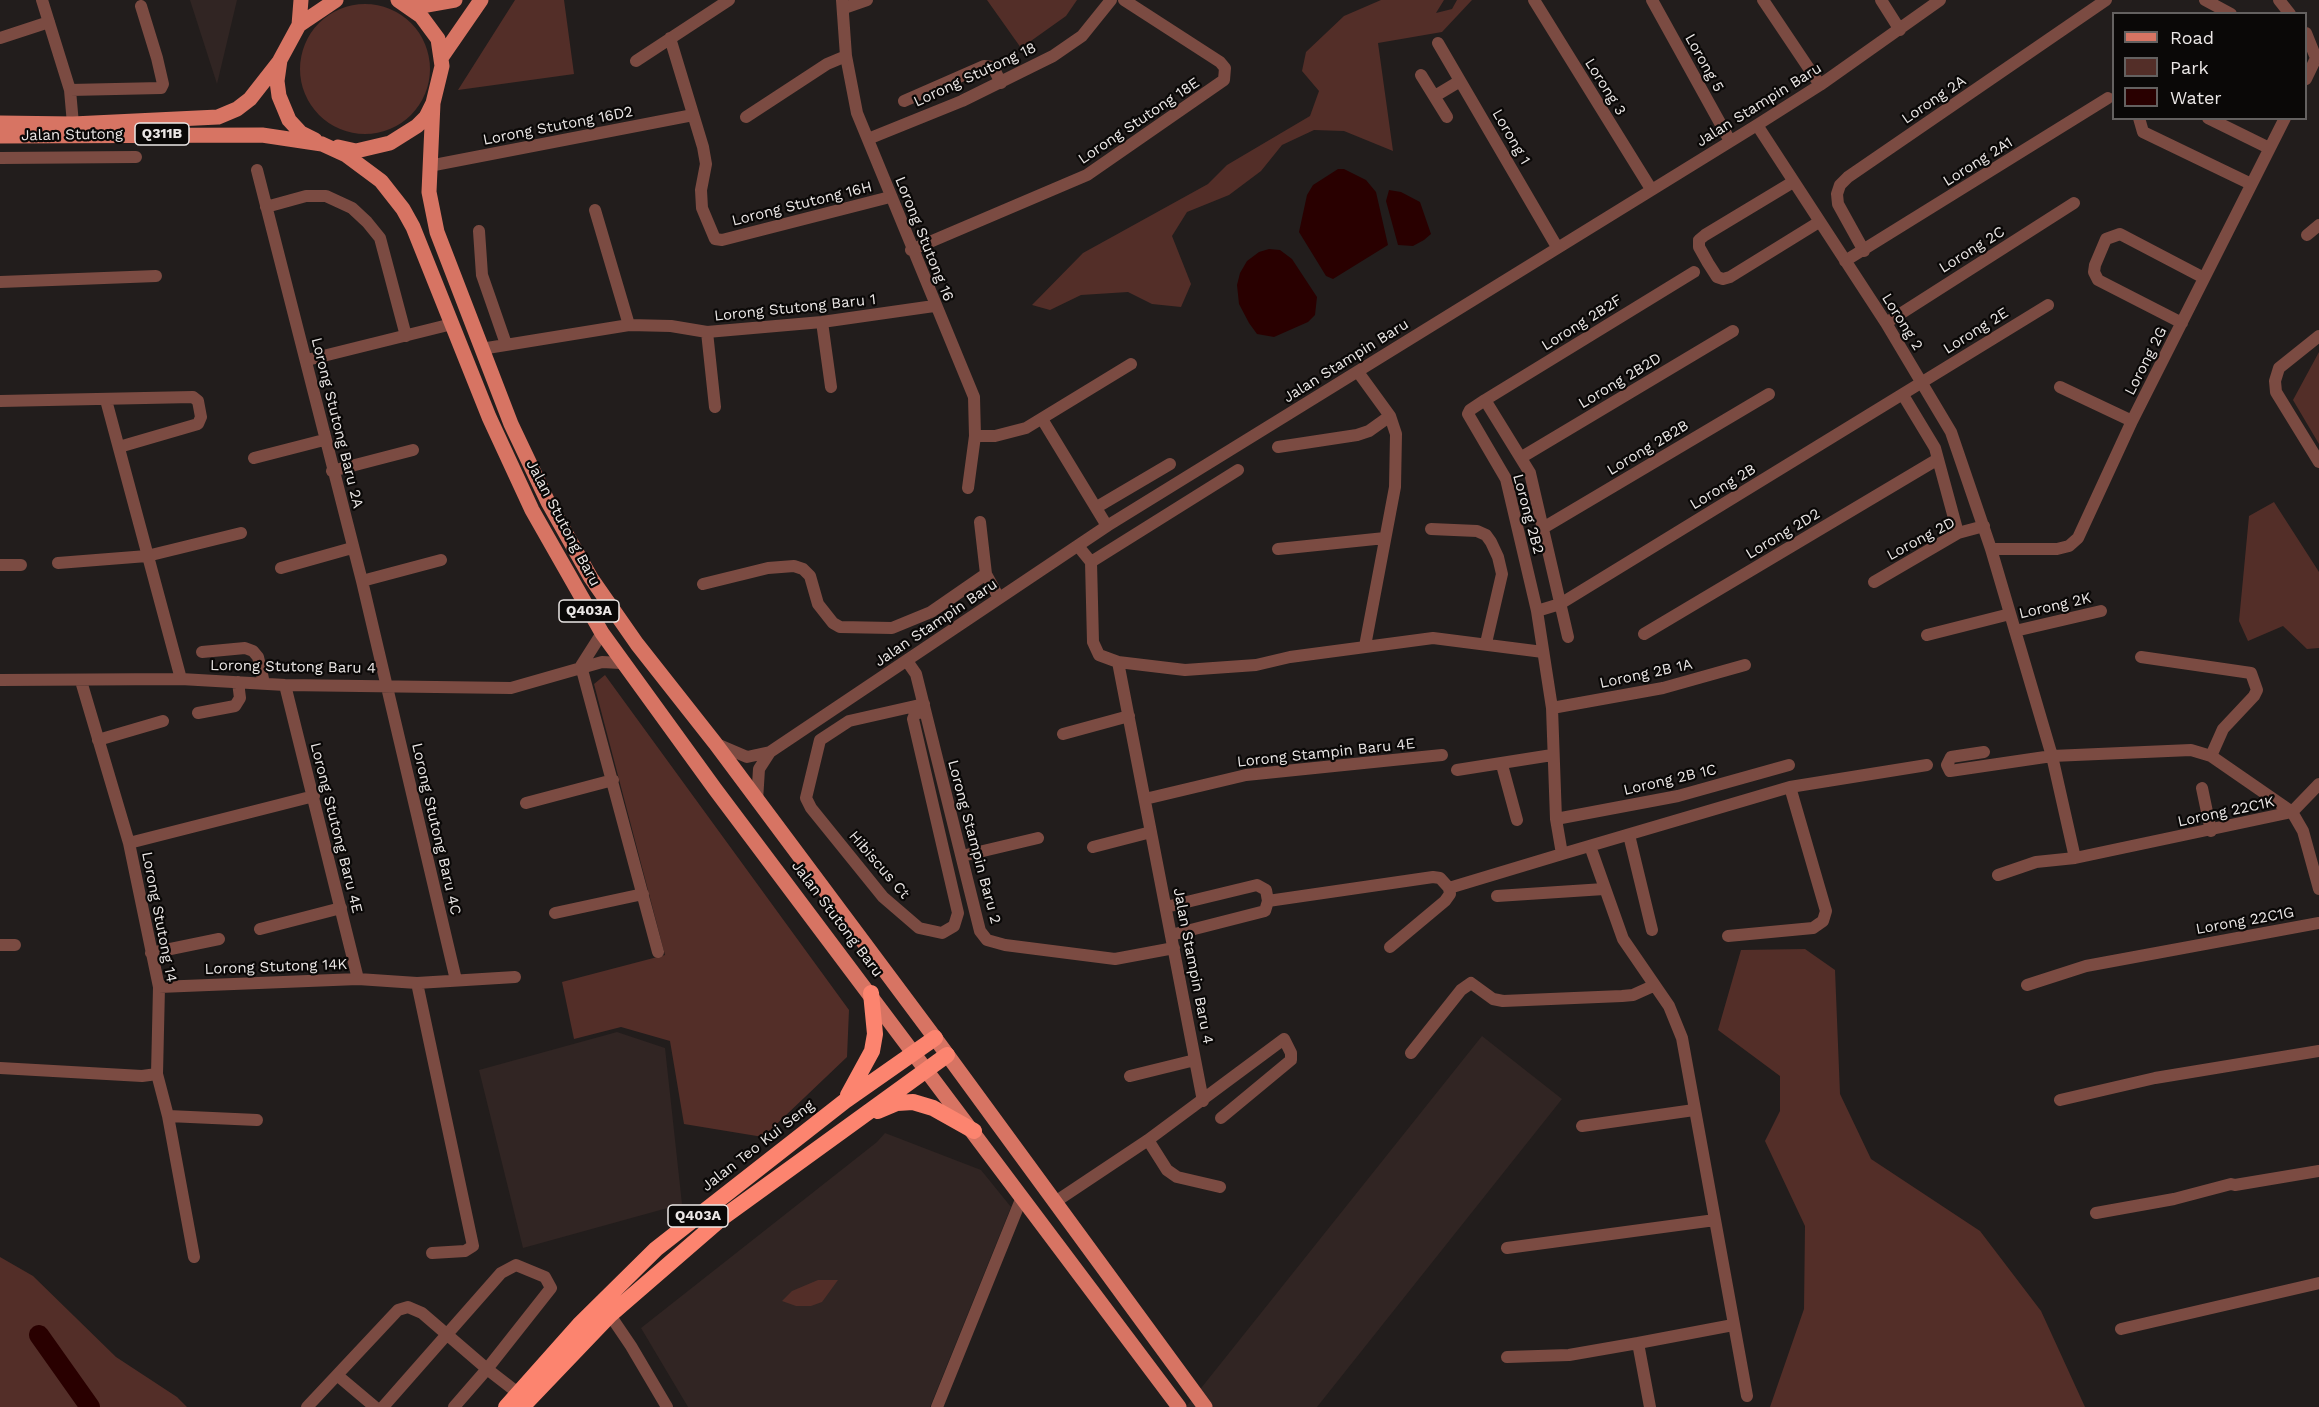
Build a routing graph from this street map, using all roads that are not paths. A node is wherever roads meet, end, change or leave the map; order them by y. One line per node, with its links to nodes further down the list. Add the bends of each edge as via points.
1 (42, 0): 23 (street)
2 (301, 0): 24 (main road)
3 (336, 0): 24 (main road)
4 (455, 0): 18 (main road)
5 (481, 0): 32 (main road)
6 (729, 0): 28 (street)
7 (867, 0): 19 (street)
8 (1111, 0): 38 (street, Lorong Stutong 18, via 1082,36)
9 (1124, 0): 77 (street, Lorong Stutong 18E, via 1220,62 1225,68 1224,80 1087,175)
10 (1534, 0): 67 (street, Lorong 3)
11 (1652, 0): 58 (street, Lorong 5)
12 (1763, 0): 39 (street)
13 (1881, 0): 25 (street)
14 (1940, 0): 25 (street, Jalan Stampin Baru)
15 (2106, 0): 78 (street, Lorong 2A, via 1857,169 1840,185 1838,204)
16 (2205, 0): 21 (street)
17 (2278, 0): 22 (street)
18 (402, 2): 32 (main road, via 429,26 438,39)
19 (843, 4): 31 (street, Lorong Stutong 16)
20 (141, 6): 40 (street, via 157,58 161,88)
21 (2227, 12)
22 (2288, 12)
23 (49, 22): 27 (street); 40 (street)
24 (299, 25): 33 (main road, Jalan Stutong)
25 (1900, 30): 39 (street, Jalan Stampin Baru)
26 (2307, 37): 30 (street)
27 (0, 38)
28 (670, 38): 34 (street); 47 (street, Lorong Stutong 16H)
29 (1438, 43): 37 (street, Lorong 1)
30 (2311, 55): 35 (street)
31 (846, 56): 48 (street, via 827,64); 57 (street, Lorong Stutong 16, via 857,113)
32 (441, 58): 45 (main road, Jalan Stutong Baru)
33 (280, 60): 54 (main road, Jalan Stutong, via 250,99 218,117); 59 (main road, via 279,96 290,120 301,133)
34 (636, 61)
35 (2307, 74)
36 (1421, 75): 42 (street)
37 (1460, 81): 42 (street); 76 (street, Lorong 1)
38 (1001, 83): 41 (street, via 989,66); 46 (street, Lorong Stutong 18)
39 (1820, 85): 55 (street, Jalan Stampin Baru)
40 (70, 90): 54 (street)
41 (919, 95): 44 (street); 46 (street)
42 (1435, 96): 49 (street)
43 (2108, 98): 78 (street, Lorong 2A1)
44 (904, 101)
45 (433, 103): 59 (main road, via 417,126 390,143 356,151); 63 (main road, Jalan Stutong Baru)
46 (929, 114): 57 (street, Lorong Stutong 18)
47 (693, 115): 63 (street, Lorong Stutong 16D2); 68 (street, Lorong Stutong 16H, via 706,164 702,208 715,239)
48 (746, 117)
49 (1447, 117)
50 (2140, 120): 66 (street, via 2143,132)
51 (2212, 120): 60 (street)
52 (2284, 120): 60 (street, Lorong 2G)
53 (0, 123): 54 (main road, Jalan Stutong)
54 (73, 124)
55 (1757, 125): 58 (street, Jalan Stampin Baru); 65 (street, Lorong 2)
56 (0, 136): 59 (main road, Jalan Stutong / Q311B, via 262,135)
57 (868, 139): 68 (street, Lorong Stutong 16)
58 (1730, 141): 67 (street, Jalan Stampin Baru)
59 (322, 144): 89 (main road, Jalan Stutong Baru / Q403A, via 346,155 381,181 403,209)
60 (2270, 148): 66 (street, Lorong 2G)
61 (136, 157): 62 (street)
62 (0, 158)
63 (429, 166): 96 (main road, Jalan Stutong Baru, via 429,192 437,232)
64 (256, 170): 70 (street, Lorong Stutong Baru 2A)
65 (1793, 182): 72 (street, Lorong 2); 72 (street, via 1699,240 1699,247 1717,277 1730,277)
66 (2251, 184): 82 (street, Lorong 2G)
67 (1651, 189): 76 (street, Jalan Stampin Baru)
68 (890, 197): 77 (street, Lorong Stutong 16)
69 (2074, 203): 87 (street, Lorong 2C)
70 (266, 207): 93 (street, via 306,196 326,196 352,208 380,238); 97 (street, Lorong Stutong Baru 2A)
71 (595, 210): 90 (street)
72 (1819, 222): 79 (street, Lorong 2)
73 (2319, 225): 75 (street)
74 (478, 231): 95 (street, via 482,275)
75 (2307, 235)
76 (1557, 247): 99 (street, Jalan Stampin Baru)
77 (911, 250): 85 (street, Lorong Stutong 16)
78 (1864, 251): 79 (street, Lorong 2A1)
79 (1845, 261): 87 (street, Lorong 2)
80 (1694, 272): 107 (street, Lorong 2B2F)
81 (156, 276): 83 (street)
82 (2204, 278): 88 (street, Lorong 2G); 88 (street, via 2120,234 2106,239 2095,265 2098,280)
83 (0, 282)
84 (2048, 305): 100 (street, Lorong 2E)
85 (934, 306): 86 (street, Lorong Stutong Baru 1); 112 (street, Lorong Stutong 16, via 974,397)
86 (822, 322): 92 (street, Lorong Stutong Baru 1); 101 (street)
87 (1886, 323): 100 (street, Lorong 2)
88 (2182, 323): 111 (street, Lorong 2G)
89 (452, 324): 93 (street); 155 (main road, Jalan Stutong Baru / Q403A, via 532,510)
90 (628, 325): 92 (street, Lorong Stutong Baru 1); 95 (street, Lorong Stutong Baru 1)
91 (1733, 331): 117 (street, Lorong 2B2D)
92 (708, 332): 108 (street)
93 (405, 336): 97 (street)
94 (2319, 336): 120 (street, via 2279,368 2275,381 2276,392)
95 (506, 344): 96 (street, Lorong Stutong Baru 1)
96 (481, 349): 183 (main road, Jalan Stutong Baru, via 548,502 591,578)
97 (307, 360): 113 (street, Lorong Stutong Baru 2A)
98 (1131, 364): 110 (street)
99 (1358, 372): 109 (street); 127 (street, Jalan Stampin Baru)
100 (1922, 383): 104 (street, Lorong 2B); 128 (street, Lorong 2, via 1951,432)
101 (831, 387)
102 (2060, 387): 111 (street)
103 (1769, 394): 129 (street, Lorong 2B2B)
104 (1903, 395): 119 (street); 150 (street, Lorong 2B)
105 (1, 399): 106 (street)
106 (106, 400): 114 (street); 114 (street, via 193,397 198,401 198,424)
107 (1485, 400): 117 (street); 151 (street, Lorong 2B2, via 1468,414 1506,479)
108 (715, 407)
109 (1390, 416): 115 (street, via 1357,435); 133 (street, via 1396,434 1397,461)
110 (1042, 419): 112 (street, via 1013,433); 125 (street)
111 (2132, 421): 137 (street, Lorong 2G, via 2078,538 2057,549)
112 (975, 436): 124 (street, Lorong Stutong 16)
113 (324, 440): 118 (street); 123 (street, Lorong Stutong Baru 2A)
114 (119, 447): 138 (street)
115 (1278, 447)
116 (413, 450): 123 (street)
117 (1522, 457): 129 (street, via 1530,473)
118 (254, 458)
119 (1938, 459): 132 (street); 156 (street, Lorong 2D2)
120 (2319, 462)
121 (1170, 464): 125 (street)
122 (1238, 470): 140 (street)
123 (332, 471): 135 (street, Lorong Stutong Baru 2A)
124 (968, 488)
125 (1097, 507): 127 (street)
126 (981, 522): 145 (street)
127 (1107, 526): 134 (street, Jalan Stampin Baru)
128 (1984, 526): 132 (street, Lorong 2D); 137 (street, Lorong 2)
129 (1543, 528): 150 (street)
130 (1431, 529): 159 (street, via 1477,531 1491,542 1502,574)
131 (241, 533): 138 (street)
132 (1958, 533): 147 (street, Lorong 2D)
133 (1385, 538): 136 (street); 160 (street)
134 (1078, 546): 140 (street); 149 (street, Jalan Stampin Baru)
135 (352, 548): 144 (street); 146 (street, Lorong Stutong Baru 2A)
136 (1278, 549)
137 (1991, 549): 153 (street, Lorong 2)
138 (147, 556): 141 (street); 169 (street)
139 (441, 560): 146 (street)
140 (1091, 562): 165 (street, via 1093,642 1099,655)
141 (58, 563)
142 (0, 565): 143 (street)
143 (21, 565)
144 (281, 568)
145 (986, 574): 148 (street, via 931,612 905,625 880,629 840,627 833,623 818,604 810,576 803,568 775,567); 149 (street)
146 (362, 580): 175 (street, Lorong Stutong Baru 2A)
147 (1874, 582)
148 (703, 584)
149 (999, 598): 164 (street, Jalan Stampin Baru)
150 (1560, 604): 151 (street, Lorong 2B); 158 (street)
151 (1537, 611): 162 (street, Lorong 2B2)
152 (2102, 611): 154 (street, Lorong 2K)
153 (2010, 614): 154 (street, Lorong 2); 157 (street)
154 (2015, 631): 188 (street, Lorong 2)
155 (602, 633): 167 (street); 168 (main road, Jalan Stutong Baru / Q403A)
156 (1644, 634)
157 (1927, 635)
158 (1568, 637)
159 (1486, 643): 160 (street, via 1432,638); 162 (street)
160 (1365, 646): 165 (street, via 1256,665 1185,670)
161 (202, 652): 173 (street, via 245,648 253,651)
162 (1543, 652): 177 (street, Lorong 2B2)
163 (2141, 657): 189 (street, via 2251,674 2257,690 2223,729)
164 (907, 661): 176 (street, Lorong Stampin Baru 2, via 916,674); 184 (street, Jalan Stampin Baru)
165 (1118, 662): 179 (street, Jalan Stampin Baru 4)
166 (1746, 665): 177 (street, Lorong 2B 1A, via 1663,688)
167 (581, 666): 168 (street, Lorong Stutong Baru 4, via 602,662 621,663); 175 (street, Lorong Stutong Baru 4, via 511,688); 194 (street)
168 (627, 668): 244 (main road, Jalan Stutong Baru / Q403A)
169 (181, 678): 171 (street, Lorong Stutong Baru 4); 172 (street, Lorong Stutong Baru 4)
170 (0, 680): 171 (street, Lorong Stutong Baru 4)
171 (81, 681): 182 (street, Lorong Stutong 14)
172 (238, 682): 173 (street, Lorong Stutong Baru 4); 178 (street, via 240,698 235,706)
173 (264, 683): 174 (street, Lorong Stutong Baru 4)
174 (285, 684): 175 (street, Lorong Stutong Baru 4); 198 (street, Lorong Stutong Baru 4E)
175 (387, 684): 239 (street, Lorong Stutong Baru 4C)
176 (924, 708): 176 (street, Hibiscus Ct, via 849,721 820,740 806,798 883,897 919,928 942,933 954,926 958,913 913,718); 213 (street, Lorong Stampin Baru 2)
177 (1552, 708): 187 (street, Lorong 2B2)
178 (198, 713)
179 (1129, 716): 181 (street); 199 (street, Jalan Stampin Baru 4)
180 (163, 721): 182 (street)
181 (1063, 734)
182 (98, 740): 209 (street, Lorong Stutong 14)
183 (715, 743): 184 (street, Jalan Stampin Baru, via 738,756); 200 (main road, Jalan Stutong Baru)
184 (770, 752): 200 (street, via 759,769)
185 (1984, 752): 188 (street, via 1951,758 1947,765 1950,771)
186 (1442, 755): 199 (street, Lorong Stampin Baru 4E, via 1246,775)
187 (1552, 755): 190 (street); 203 (street, Lorong 2B2)
188 (2052, 756): 189 (street, via 2192,750); 214 (street, Lorong 2)
189 (2211, 756): 202 (street)
190 (1502, 765): 193 (street); 204 (street)
191 (1789, 765): 203 (street, Lorong 2B 1C, via 1678,796)
192 (1927, 765): 196 (street)
193 (1457, 770)
194 (613, 780): 201 (street); 219 (street)
195 (2319, 784): 202 (street)
196 (1790, 788): 207 (street); 229 (street, via 1826,911 1823,921 1813,928)
197 (2202, 788): 205 (street)
198 (314, 796): 209 (street); 223 (street, Lorong Stutong Baru 4E)
199 (1145, 799): 206 (street, Jalan Stampin Baru 4)
200 (757, 801): 245 (main road, Jalan Stutong Baru)
201 (526, 803)
202 (2292, 812): 205 (street, Lorong 22C1K); 218 (street, via 2303,831)
203 (1556, 819): 212 (street, Lorong 2B2)
204 (1516, 820)
205 (2211, 831): 214 (street, Lorong 22C1K)
206 (1151, 832): 211 (street); 222 (street, Jalan Stampin Baru 4)
207 (1629, 836): 210 (street); 227 (street)
208 (1038, 838): 213 (street)
209 (129, 843): 236 (street, Lorong Stutong 14)
210 (1590, 846): 212 (street); 217 (street)
211 (1093, 847)
212 (1562, 854): 216 (street)
213 (962, 856): 234 (street, Lorong Stampin Baru 2, via 980,931 987,940 1115,959)
214 (2075, 858): 215 (street, Lorong 22C1K, via 2036,862)
215 (1998, 875)
216 (1449, 888): 221 (street, via 1440,878 1433,877); 233 (street, via 1445,902)
217 (1604, 889): 220 (street); 242 (street, via 1623,939)
218 (2319, 889)
219 (643, 894): 224 (street); 235 (street)
220 (1497, 896)
221 (1268, 901): 222 (street, via 1266,890 1257,885); 228 (street, via 1265,911)
222 (1166, 907): 228 (street, Jalan Stampin Baru 4)
223 (340, 908): 226 (street); 238 (street, Lorong Stutong Baru 4E)
224 (555, 913)
225 (2319, 923): 241 (street, Lorong 22C1G, via 2086,966)
226 (260, 929)
227 (1652, 930)
228 (1171, 935): 234 (street, Jalan Stampin Baru 4)
229 (1728, 936)
230 (219, 939): 236 (street)
231 (0, 945): 232 (street)
232 (15, 945)
233 (1390, 946)
234 (1174, 948): 250 (street, Jalan Stampin Baru 4)
235 (658, 952)
236 (151, 953): 243 (street, Lorong Stutong 14)
237 (515, 977): 239 (street, Lorong Stutong 14K)
238 (358, 979): 240 (street, Lorong Stutong 14K); 243 (street, Lorong Stutong 14K)
239 (456, 980): 240 (street, Lorong Stutong 14K)
240 (417, 983): 273 (street, via 473,1246 465,1251)
241 (2027, 985)
242 (1653, 986): 248 (street, via 1634,995 1503,1001 1493,999 1471,983 1461,990); 258 (street, via 1669,1006 1682,1038)
243 (159, 987): 253 (street, Lorong Stutong 14)
244 (870, 993): 247 (main road, Jalan Stutong Baru / Q403A); 256 (highway, via 872,1051)
245 (935, 1038): 247 (highway, Q403A); 249 (main road, Jalan Stutong Baru)
246 (2319, 1051): 255 (street, via 2155,1078)
247 (915, 1052): 251 (main road, Jalan Stutong Baru); 256 (highway, Jalan Teo Kui Seng / Q403A)
248 (1411, 1053)
249 (947, 1055): 251 (highway); 269 (main road, Jalan Stutong Baru)
250 (1196, 1060): 254 (street); 257 (street, Jalan Stampin Baru 4)
251 (926, 1067): 261 (highway, Jalan Teo Kui Seng); 264 (main road, Jalan Stutong Baru)
252 (0, 1068): 253 (street)
253 (157, 1074): 259 (street, Lorong Stutong 14)
254 (1130, 1076)
255 (2060, 1100)
256 (845, 1101): 285 (highway, Jalan Teo Kui Seng / Q403A, via 657,1249 593,1310)
257 (1203, 1101): 260 (street, via 1284,1039 1291,1060); 265 (street)
258 (1694, 1110): 263 (street); 271 (street)
259 (168, 1116): 262 (street); 274 (street, Lorong Stutong 14)
260 (1221, 1118)
261 (856, 1119): 264 (highway, via 897,1103 913,1102 933,1108); 276 (highway, Jalan Teo Kui Seng, via 722,1218)
262 (257, 1120)
263 (1582, 1126)
264 (974, 1131): 268 (main road, Jalan Stutong Baru)
265 (1148, 1140): 267 (street, via 1167,1170 1177,1177); 269 (street)
266 (2319, 1171): 270 (street, via 2231,1184)
267 (1220, 1187)
268 (1022, 1197): 292 (street); 293 (main road, Jalan Stutong Baru)
269 (1055, 1202): 294 (main road, Jalan Stutong Baru)
270 (2096, 1213)
271 (1715, 1220): 272 (street); 277 (street)
272 (1507, 1248)
273 (432, 1253)
274 (194, 1257)
275 (2313, 1284): 278 (street)
276 (610, 1315): 285 (highway, Jalan Teo Kui Seng); 291 (street)
277 (1733, 1325): 280 (street); 284 (street)
278 (2121, 1329)
279 (445, 1335): 282 (street); 282 (street, via 509,1266 516,1265 545,1277 551,1288); 283 (street, via 422,1313 408,1307 398,1310); 288 (street)
280 (1638, 1343): 281 (street, via 1569,1355); 295 (street)
281 (1507, 1357)
282 (487, 1369): 285 (street); 289 (street)
283 (336, 1375): 286 (street); 287 (street)
284 (1747, 1396)
285 (520, 1400): 290 (highway, Jalan Teo Kui Seng / Q403A)
286 (308, 1407)
287 (375, 1407)
288 (383, 1407)
289 (454, 1407)
290 (506, 1407)
291 (667, 1407)
292 (937, 1407)
293 (1179, 1407)
294 (1205, 1407)
295 (1650, 1407)

